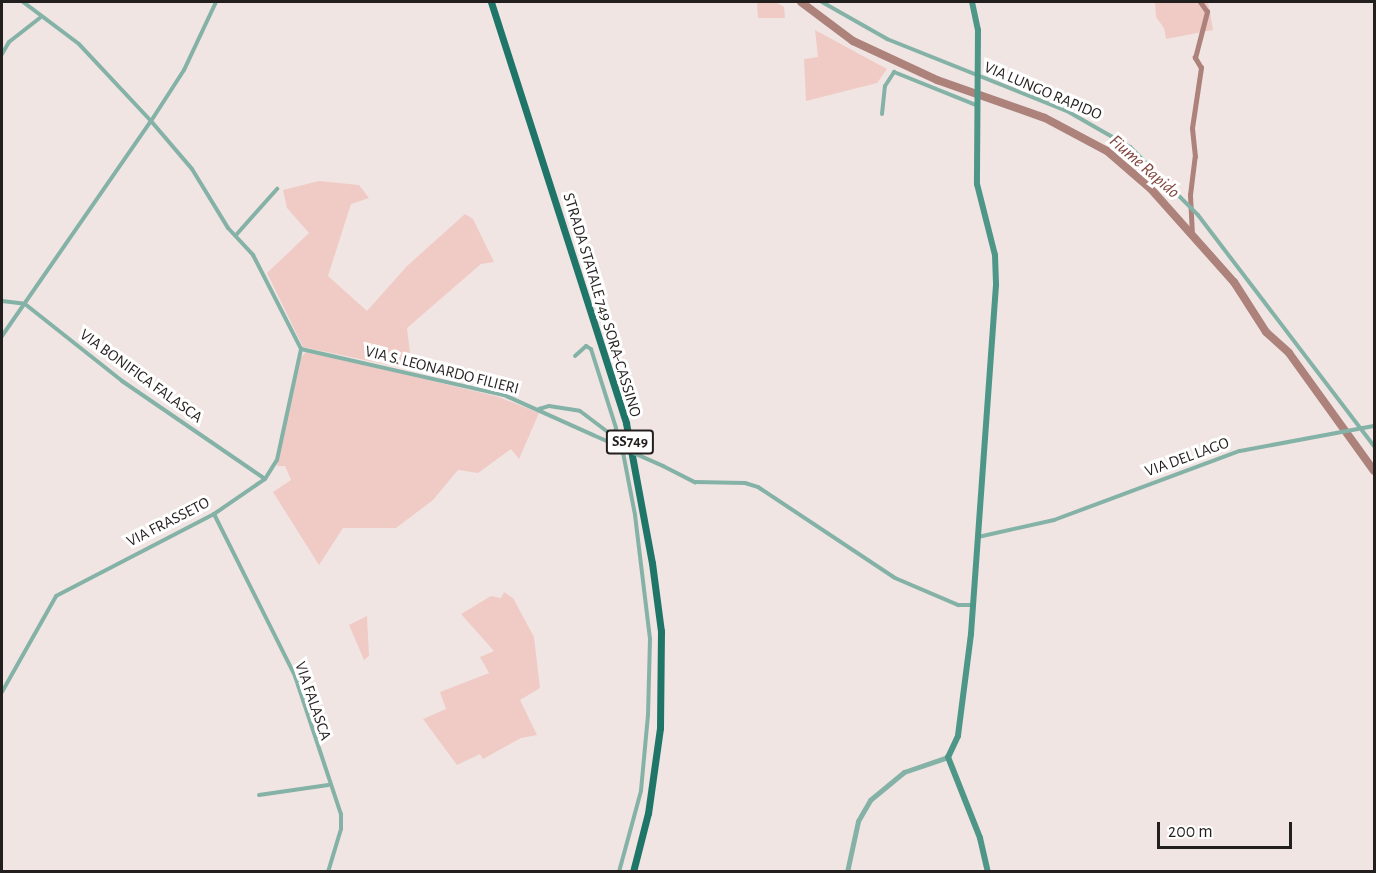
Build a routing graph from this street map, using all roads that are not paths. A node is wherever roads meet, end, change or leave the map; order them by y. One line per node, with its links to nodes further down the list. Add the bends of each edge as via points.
1 (23, 2): 6 (street)
2 (216, 2): 11 (street, via 184,70)
3 (491, 2): 34 (highway, STRADA STATALE 749 SORA-CASSINO / SS749, via 612,377 641,497 658,603 662,685 656,774)
4 (822, 2): 8 (street, VIA LUNGO RAPIDO, via 887,39)
5 (972, 2): 8 (main road, via 977,23)
6 (40, 18): 7 (street, via 9,42); 11 (street, via 79,44)
7 (2, 54)
8 (977, 77): 9 (main road); 20 (street, VIA LUNGO RAPIDO, via 1092,123 1130,147 1198,215)
9 (976, 101): 10 (street, via 894,72 885,86); 26 (main road, via 977,184 996,266)
10 (882, 114)
11 (152, 121): 13 (street, via 192,169); 15 (street)
12 (277, 189): 13 (street)
13 (236, 235): 17 (street, via 253,255)
14 (2, 301): 15 (street)
15 (25, 304): 16 (street); 24 (street, VIA BONIFICA FALASCA, via 122,381)
16 (2, 336)
17 (301, 349): 19 (street, VIA S. LEONARDO FILIERI, via 504,394); 24 (street, VIA FRASSETO, via 277,460)
18 (575, 356): 22 (street, via 586,346 591,349 616,428)
19 (538, 409): 22 (street, via 549,406 580,411); 27 (street, VIA S. LEONARDO FILIERI, bridge, via 695,482 758,487 895,578 958,605)
20 (1359, 426): 21 (street, VIA DEL LAGO); 23 (street, VIA LUNGO RAPIDO); 26 (street, VIA DEL LAGO, via 1221,456 1054,520)
21 (1374, 426)
22 (614, 434): 33 (street, via 621,442 635,515 650,639 641,791)
23 (1374, 447)
24 (265, 479): 25 (street, VIA FRASSETO)
25 (213, 514): 28 (street, VIA FRASSETO, via 56,596); 30 (street, VIA FALASCA, via 295,676)
26 (978, 537): 27 (main road)
27 (973, 605): 29 (main road, via 958,736)
28 (2, 692)
29 (948, 757): 35 (street, via 904,772 870,800 858,821); 36 (main road, via 980,838)
30 (328, 785): 31 (street); 32 (street, VIA FALASCA, via 341,814 342,829)
31 (260, 795)
32 (328, 872)
33 (619, 872)
34 (631, 872)
35 (847, 872)
36 (988, 872)

